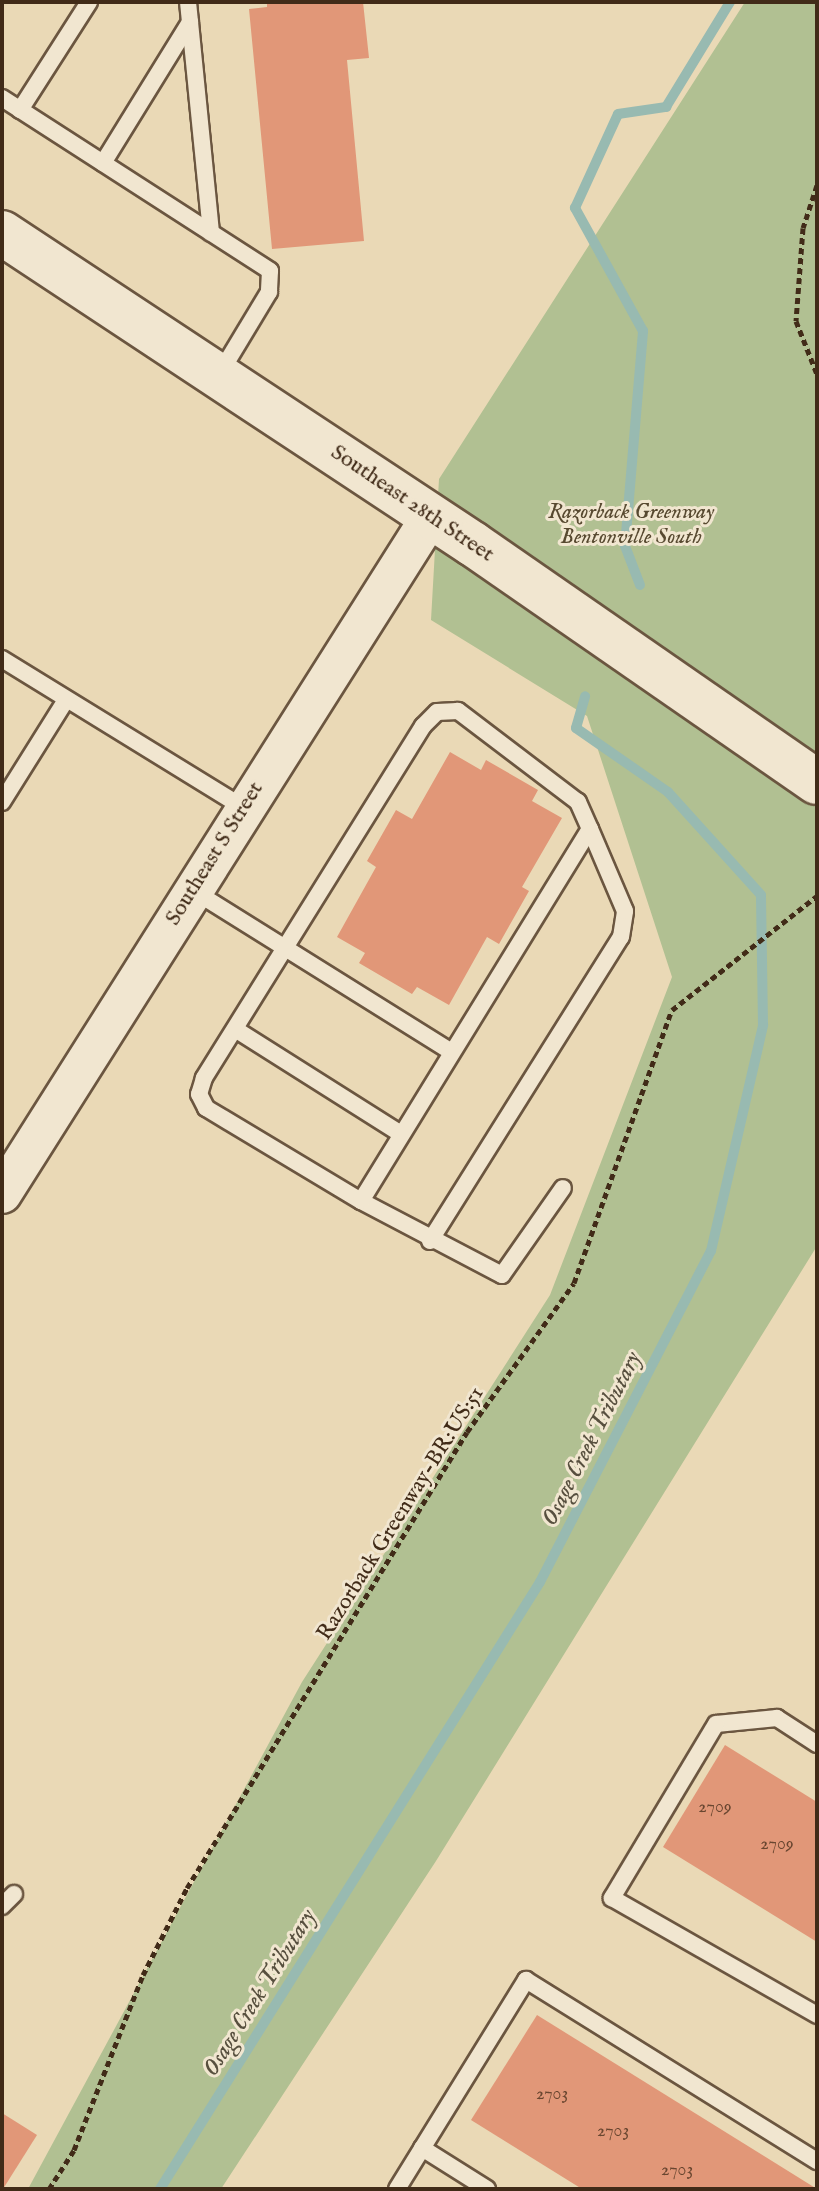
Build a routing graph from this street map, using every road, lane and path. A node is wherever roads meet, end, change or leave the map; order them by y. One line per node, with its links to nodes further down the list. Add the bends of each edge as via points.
1 (89, 2): 5 (lane)
2 (188, 2): 3 (lane)
3 (190, 22): 6 (lane); 9 (lane)
4 (3, 101): 5 (lane)
5 (20, 110): 6 (lane)
6 (103, 163): 9 (lane)
7 (817, 185): 10 (path, via 803,228 796,321)
8 (2, 233): 11 (main road, Southeast 28th Street)
9 (211, 233): 11 (lane, via 270,271 272,281)
10 (817, 374)
11 (219, 376): 12 (main road, Southeast 28th Street)
12 (431, 516): 15 (main road, Southeast 28th Street); 17 (street, Southeast S Street)
13 (2, 659): 14 (lane)
14 (66, 700): 16 (lane); 17 (lane)
15 (817, 782)
16 (2, 802)
17 (244, 808): 19 (street, Southeast S Street)
18 (590, 829): 21 (lane, via 578,802 458,711 437,712); 23 (lane); 28 (lane, via 625,911 621,937)
19 (192, 891): 21 (lane); 26 (street, Southeast S Street)
20 (817, 896): 33 (path, Razorback Greenway-BR:US:51, via 672,1010 574,1283 467,1432 187,1888 143,1975 74,2150)
21 (286, 949): 22 (lane); 23 (lane)
22 (235, 1029): 24 (lane); 27 (lane, via 204,1078 199,1094 206,1108)
23 (450, 1051): 24 (lane)
24 (401, 1134): 27 (lane)
25 (563, 1188): 28 (lane, via 512,1269 502,1275)
26 (2, 1194)
27 (361, 1201): 28 (lane)
28 (430, 1241)
29 (817, 1744): 30 (lane, via 777,1718 716,1724 612,1898)
30 (817, 2015)
31 (422, 2148): 32 (lane, via 526,1980); 34 (lane); 35 (lane)
32 (817, 2161)
33 (49, 2189)
34 (397, 2189)
35 (487, 2189)

